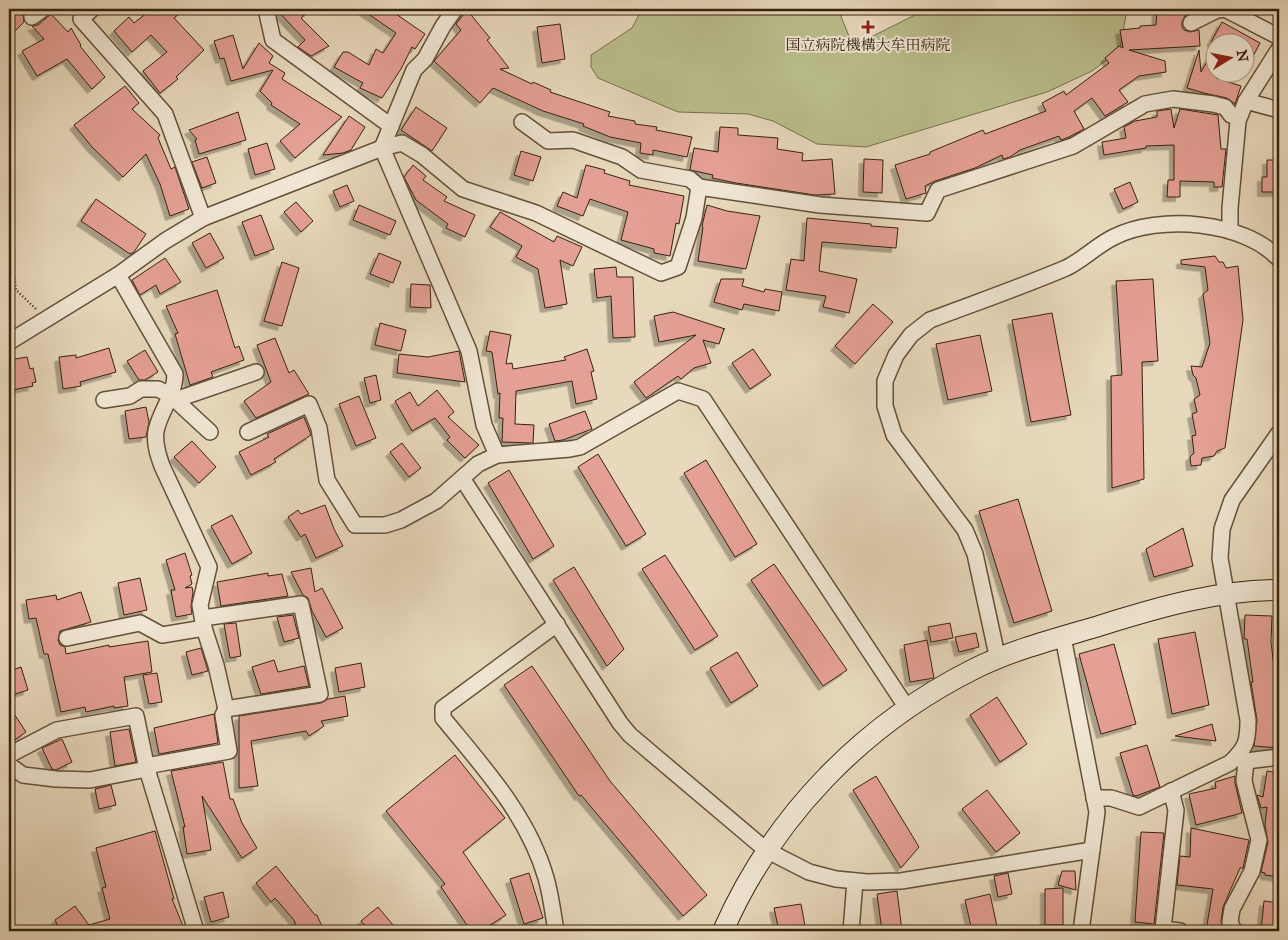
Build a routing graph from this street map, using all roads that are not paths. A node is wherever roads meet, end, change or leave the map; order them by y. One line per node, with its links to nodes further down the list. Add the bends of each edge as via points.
1 (266, 9): 11 (street, via 273,40)
2 (455, 9): 11 (street, via 425,59 414,70)
3 (81, 12): 14 (street, via 165,114)
4 (1191, 23): 5 (street, via 1225,9)
5 (1279, 37)
6 (1279, 49): 7 (street)
7 (1246, 101): 8 (street); 15 (street, via 1238,121)
8 (1279, 110)
9 (1231, 115): 13 (street, via 1225,107 1213,104 1174,99 1146,104 1073,146 938,190 927,213 820,205)
10 (522, 122): 13 (street, via 548,141 573,140 622,157 641,170 690,178)
11 (390, 126): 12 (street)
12 (382, 148): 13 (street, via 402,143 463,189 536,212 661,273 678,267 694,218); 14 (street); 25 (street, via 469,351 484,426)
13 (699, 188)
14 (203, 218): 17 (street, via 165,240)
15 (1230, 232): 16 (street, via 1271,250); 33 (street, via 1181,224 1136,229 1114,237 1067,267 930,320 911,335 896,355 885,381 885,406 894,435 965,530 975,554)
16 (1279, 259)
17 (118, 275): 18 (street); 20 (street, via 175,374)
18 (9, 342)
19 (256, 372): 20 (street)
20 (173, 398): 21 (street, via 158,389 142,389 130,396); 22 (street); 29 (street, via 156,431 156,449 210,567 200,605)
21 (104, 400)
22 (210, 432)
23 (248, 432): 26 (street, via 309,404 320,428 327,480 355,524 385,525 400,520 436,501)
24 (1279, 433): 28 (street, via 1232,500 1222,529 1220,558)
25 (497, 455): 26 (street, via 478,464); 34 (street, via 580,447 678,391 703,399)
26 (462, 478): 30 (street)
27 (1279, 590): 28 (street)
28 (1226, 594): 31 (street, via 1174,604); 37 (street, via 1248,720)
29 (204, 623): 32 (street, via 162,634 140,623); 35 (street); 35 (street, via 301,604 320,694)
30 (557, 624): 43 (street, via 630,736); 47 (street, via 443,708 443,718 498,784 532,843 546,878)
31 (1063, 637): 33 (street); 42 (street)
32 (67, 638)
33 (998, 660): 34 (street, via 974,669)
34 (907, 708): 43 (street, via 836,765)
35 (226, 709): 40 (street, via 222,715 229,751)
36 (9, 755): 40 (street, via 57,730 136,716)
37 (1242, 758): 38 (street); 41 (street); 52 (street, via 1244,781 1260,840 1252,871 1232,909 1230,922)
38 (1279, 758)
39 (9, 765): 40 (street, via 22,775 90,780)
40 (147, 768): 46 (street)
41 (1171, 791): 42 (street, via 1139,807 1111,798); 51 (street, via 1176,810 1163,929)
42 (1094, 798): 44 (street, via 1097,812)
43 (766, 850): 45 (street, via 809,872); 48 (street)
44 (1092, 850): 45 (street, via 901,881); 50 (street)
45 (855, 881): 49 (street)
46 (196, 931)
47 (556, 931)
48 (723, 931)
49 (851, 931)
50 (1081, 931)
51 (1180, 931)
52 (1234, 931)

